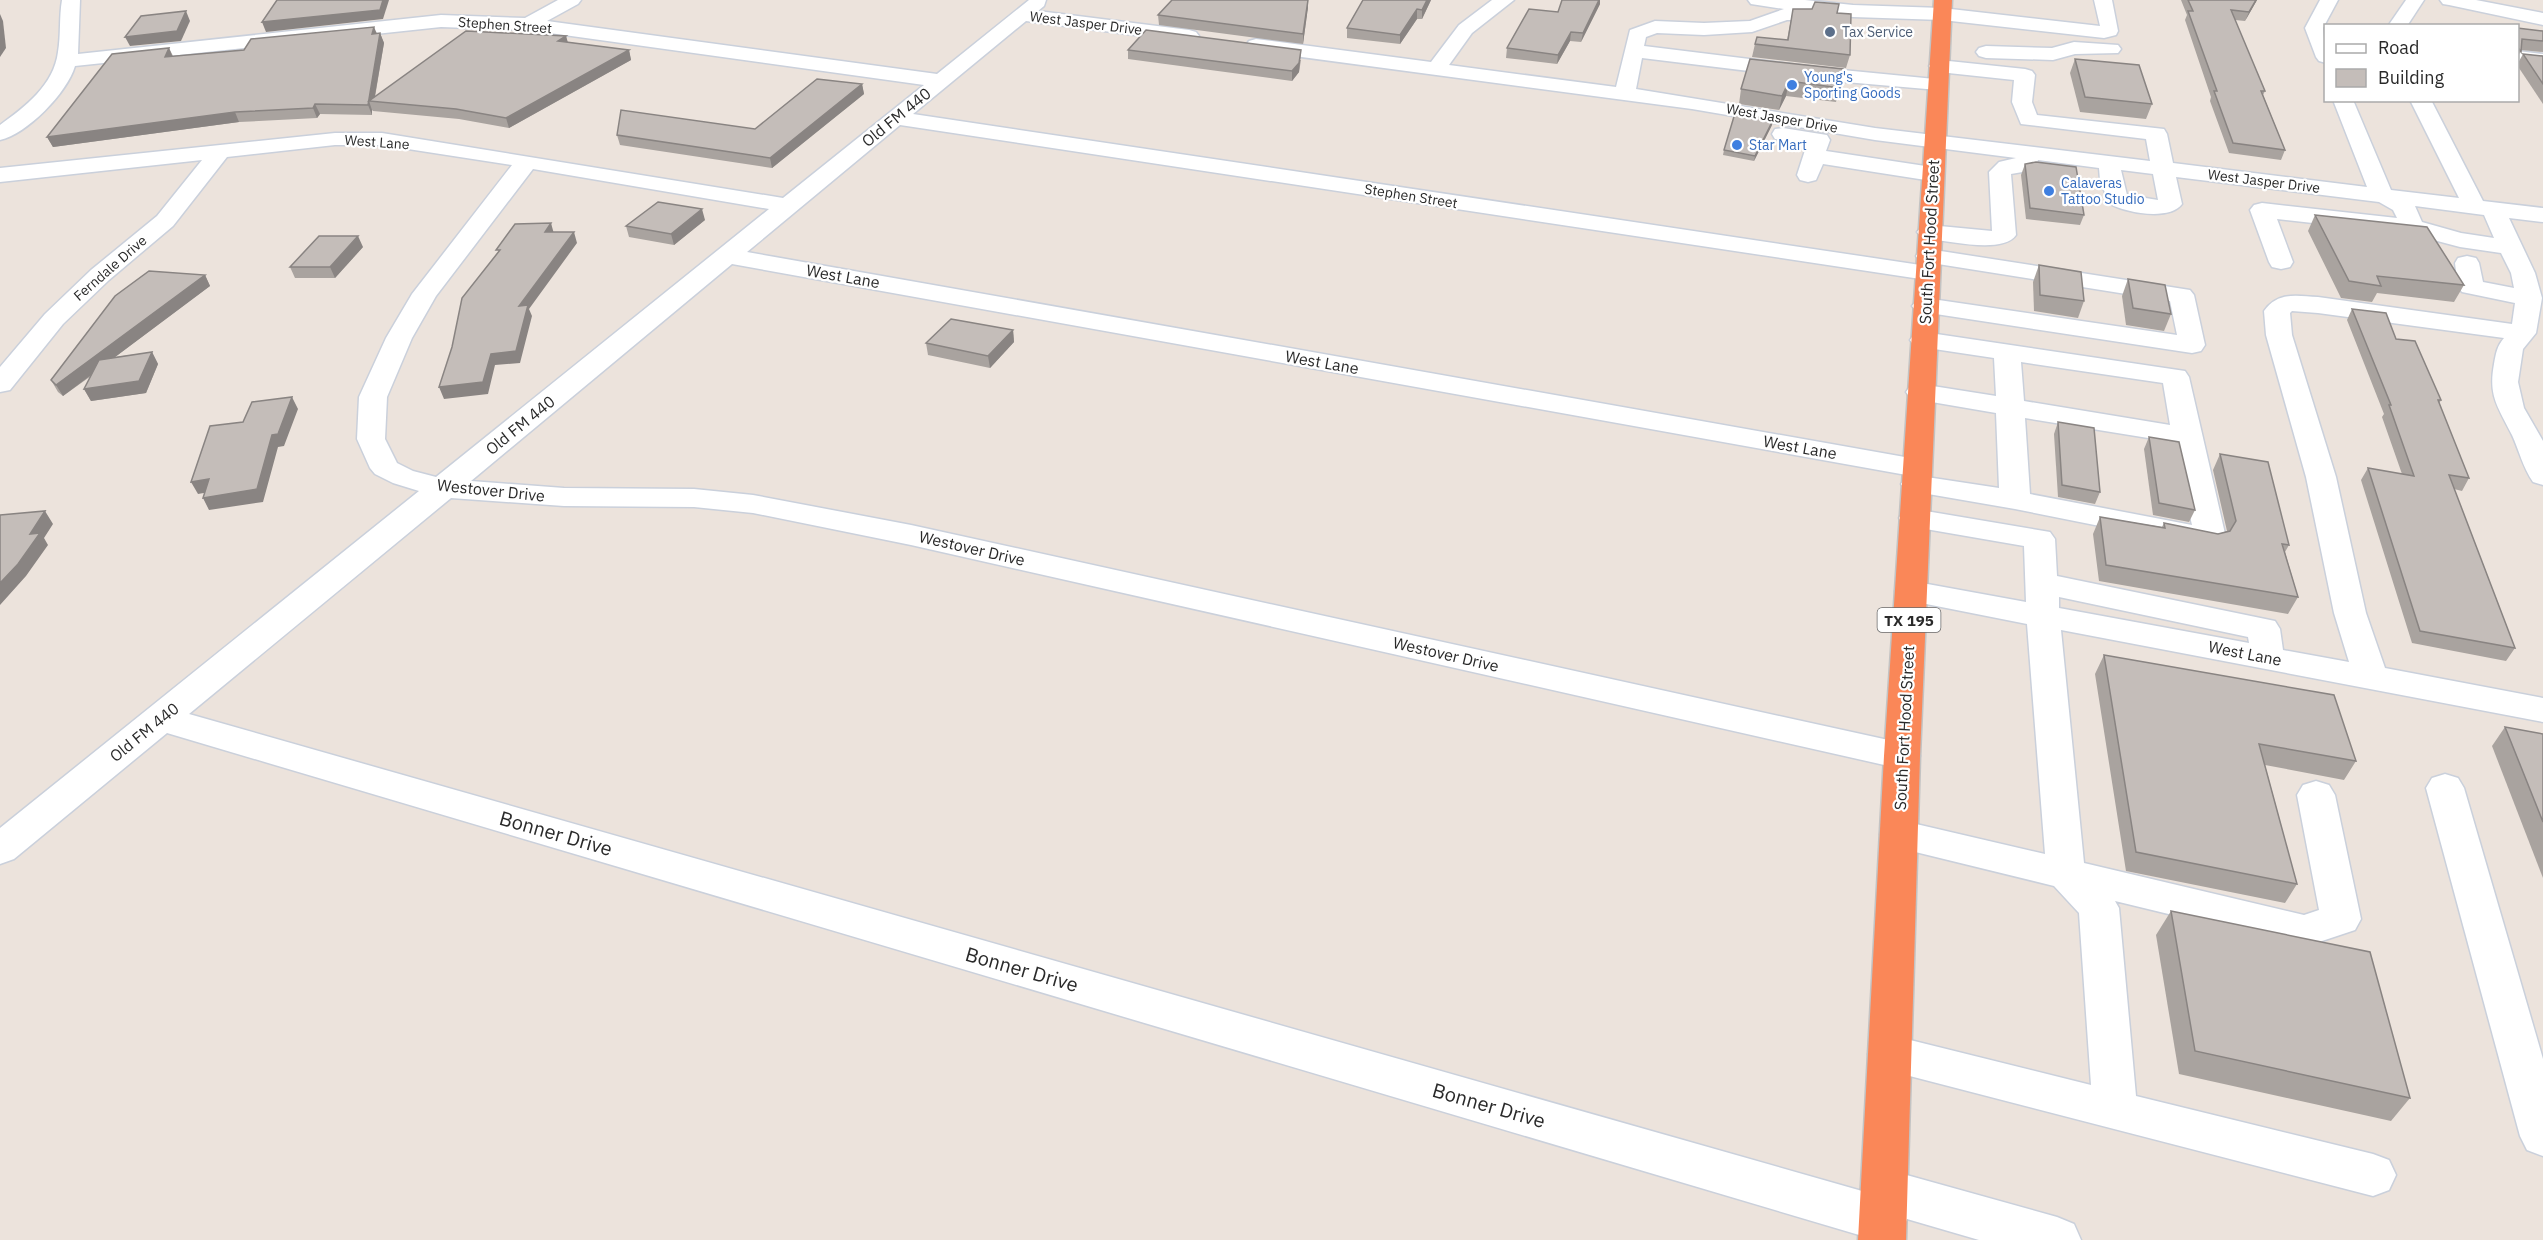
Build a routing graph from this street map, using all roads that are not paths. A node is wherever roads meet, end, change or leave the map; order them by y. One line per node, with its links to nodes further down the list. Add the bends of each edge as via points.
1 (71, 0): 23 (street)
2 (572, 0): 12 (street)
3 (1505, 0): 24 (street, via 1461,32)
4 (1757, 0): 9 (street)
5 (2103, 0): 16 (street, via 2109,31)
6 (2329, 0): 14 (street)
7 (2415, 0): 13 (street)
8 (2449, 0): 11 (street)
9 (1870, 6): 16 (street)
10 (1031, 8): 15 (street, West Jasper Drive); 26 (street, Old FM 440)
11 (2543, 19)
12 (528, 24): 23 (street, Stephen Street, via 441,21); 26 (street, Stephen Street)
13 (2398, 24)
14 (2320, 29): 20 (street)
15 (1204, 38)
16 (1940, 41): 18 (street, via 2053,54 2074,48); 19 (street, via 1822,74); 19 (street, via 1785,14 1752,26 1654,27 1637,34); 36 (highway, South Fort Hood Street / TX 195); 41 (street, via 2025,75 2022,102 2028,120 2156,134)
17 (1239, 43): 24 (street, West Jasper Drive)
18 (2119, 50)
19 (1634, 51): 27 (street)
20 (2324, 51)
21 (2519, 57): 22 (street)
22 (2543, 60)
23 (67, 61): 35 (street, via 40,103)
24 (1436, 69): 25 (street, West Jasper Drive)
25 (1502, 78): 27 (street, West Jasper Drive); 28 (street)
26 (941, 81): 32 (street, Old FM 440)
27 (1625, 94): 31 (street, West Jasper Drive)
28 (1490, 97)
29 (2344, 102): 45 (street)
30 (2421, 102): 47 (street)
31 (1692, 103): 33 (street, via 1680,121); 34 (street, West Jasper Drive, via 1742,111 1732,125)
32 (895, 118): 46 (street, Old FM 440); 52 (street, Stephen Street)
33 (1668, 120)
34 (1800, 129): 36 (street, West Jasper Drive); 42 (street, via 1819,140 1811,166)
35 (0, 134)
36 (1934, 141): 38 (street, West Jasper Drive); 42 (highway, South Fort Hood Street / TX 195)
37 (220, 152): 39 (street, West Lane, via 335,139 382,139); 43 (street, West Lane); 61 (street, Ferndale Drive, via 165,221 54,319)
38 (2028, 153): 40 (street, West Jasper Drive); 52 (street, via 2026,165 2007,167 2001,172 2004,235)
39 (527, 161): 46 (street, West Lane); 68 (street, Westover Drive, via 424,294 373,397 370,439 385,468)
40 (2109, 162): 41 (street, West Jasper Drive); 41 (street, via 2117,198 2158,208 2170,204)
41 (2165, 169): 44 (street, West Jasper Drive)
42 (1932, 174): 52 (highway, South Fort Hood Street / TX 195)
43 (0, 175)
44 (2305, 186): 45 (street, West Jasper Drive); 49 (street)
45 (2381, 194): 47 (street, West Jasper Drive); 50 (street, via 2403,206)
46 (786, 205): 53 (street, Old FM 440)
47 (2484, 208): 48 (street, West Jasper Drive); 51 (street)
48 (2543, 215)
49 (2317, 217): 50 (street); 54 (street, via 2262,210)
50 (2412, 227): 55 (street)
51 (2511, 247): 55 (street); 56 (street)
52 (1928, 254): 57 (highway, South Fort Hood Street / TX 195); 57 (street, via 2181,295 2192,345)
53 (728, 256): 66 (street, West Lane); 68 (street, Old FM 440)
54 (2280, 262)
55 (2468, 272): 56 (street)
56 (2526, 286): 58 (street)
57 (1925, 306): 59 (highway, South Fort Hood Street / TX 195)
58 (2523, 333): 65 (street, via 2510,348 2504,382 2510,408); 73 (street, via 2318,305 2286,303 2277,311 2279,335 2321,477 2350,613)
59 (1923, 340): 60 (street); 62 (highway, South Fort Hood Street / TX 195)
60 (2007, 352): 63 (street); 64 (street, via 2175,377)
61 (0, 384)
62 (1920, 392): 63 (street); 66 (highway, South Fort Hood Street / TX 195)
63 (2010, 407): 64 (street); 69 (street)
64 (2186, 436): 69 (street, West Lane, via 2210,538)
65 (2535, 437): 67 (street)
66 (1916, 476): 69 (street, West Lane); 70 (highway, South Fort Hood Street / TX 195)
67 (2543, 476)
68 (443, 488): 75 (street, Old FM 440); 76 (street, Westover Drive, via 753,504 923,537)
69 (2015, 500)
70 (1914, 519): 71 (highway, South Fort Hood Street / TX 195); 72 (street, via 2039,539)
71 (1911, 591): 72 (street, West Lane); 76 (highway, South Fort Hood Street / TX 195)
72 (2042, 599): 73 (street, West Lane, via 2268,658); 81 (street)
73 (2371, 677): 74 (street, West Lane)
74 (2543, 710)
75 (160, 718): 80 (street, Old FM 440); 86 (street, Bonner Drive)
76 (1902, 756): 79 (highway, South Fort Hood Street / TX 195)
77 (2445, 788): 84 (street)
78 (2316, 795): 81 (street, via 2341,919 2304,931)
79 (1899, 834): 81 (street); 82 (highway, South Fort Hood Street / TX 195)
80 (0, 849)
81 (2066, 874): 83 (street, via 2099,908)
82 (1890, 1054): 83 (street); 86 (highway, South Fort Hood Street / TX 195)
83 (2115, 1110): 85 (street)
84 (2542, 1126)
85 (2373, 1175)
86 (1884, 1217): 87 (street, Bonner Drive)
87 (2057, 1240)

